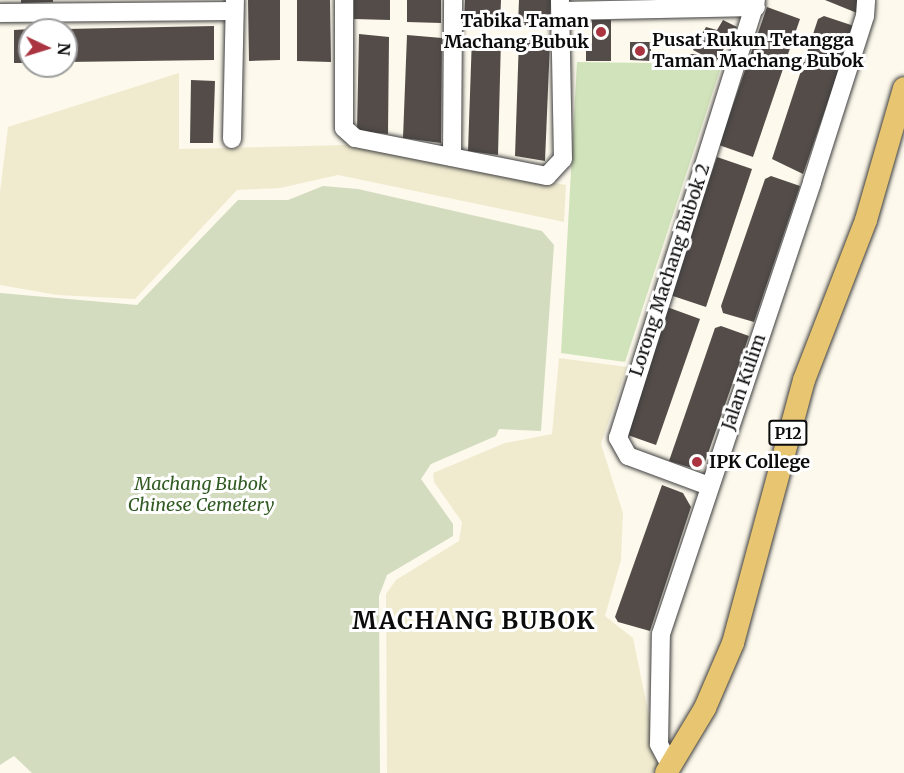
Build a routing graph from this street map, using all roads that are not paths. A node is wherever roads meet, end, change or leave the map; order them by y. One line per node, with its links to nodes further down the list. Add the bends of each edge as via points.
1 (344, 0): 10 (street, via 344,128 355,138)
2 (453, 0): 10 (street)
3 (866, 0): 11 (street, Jalan Kulim, via 865,16 816,171)
4 (756, 3): 5 (street); 11 (street, Lorong Machang Bubok 2, via 618,438 628,456)
5 (560, 5): 10 (street, via 563,159 547,176)
6 (234, 6): 7 (street); 9 (street)
7 (0, 13)
8 (904, 88): 12 (main road, Jalan Kulim / P12, via 866,220 804,380 733,643 705,708)
9 (232, 139)
10 (452, 157)
11 (709, 486): 12 (street, Jalan Kulim, via 661,634 658,734)
12 (669, 770)

